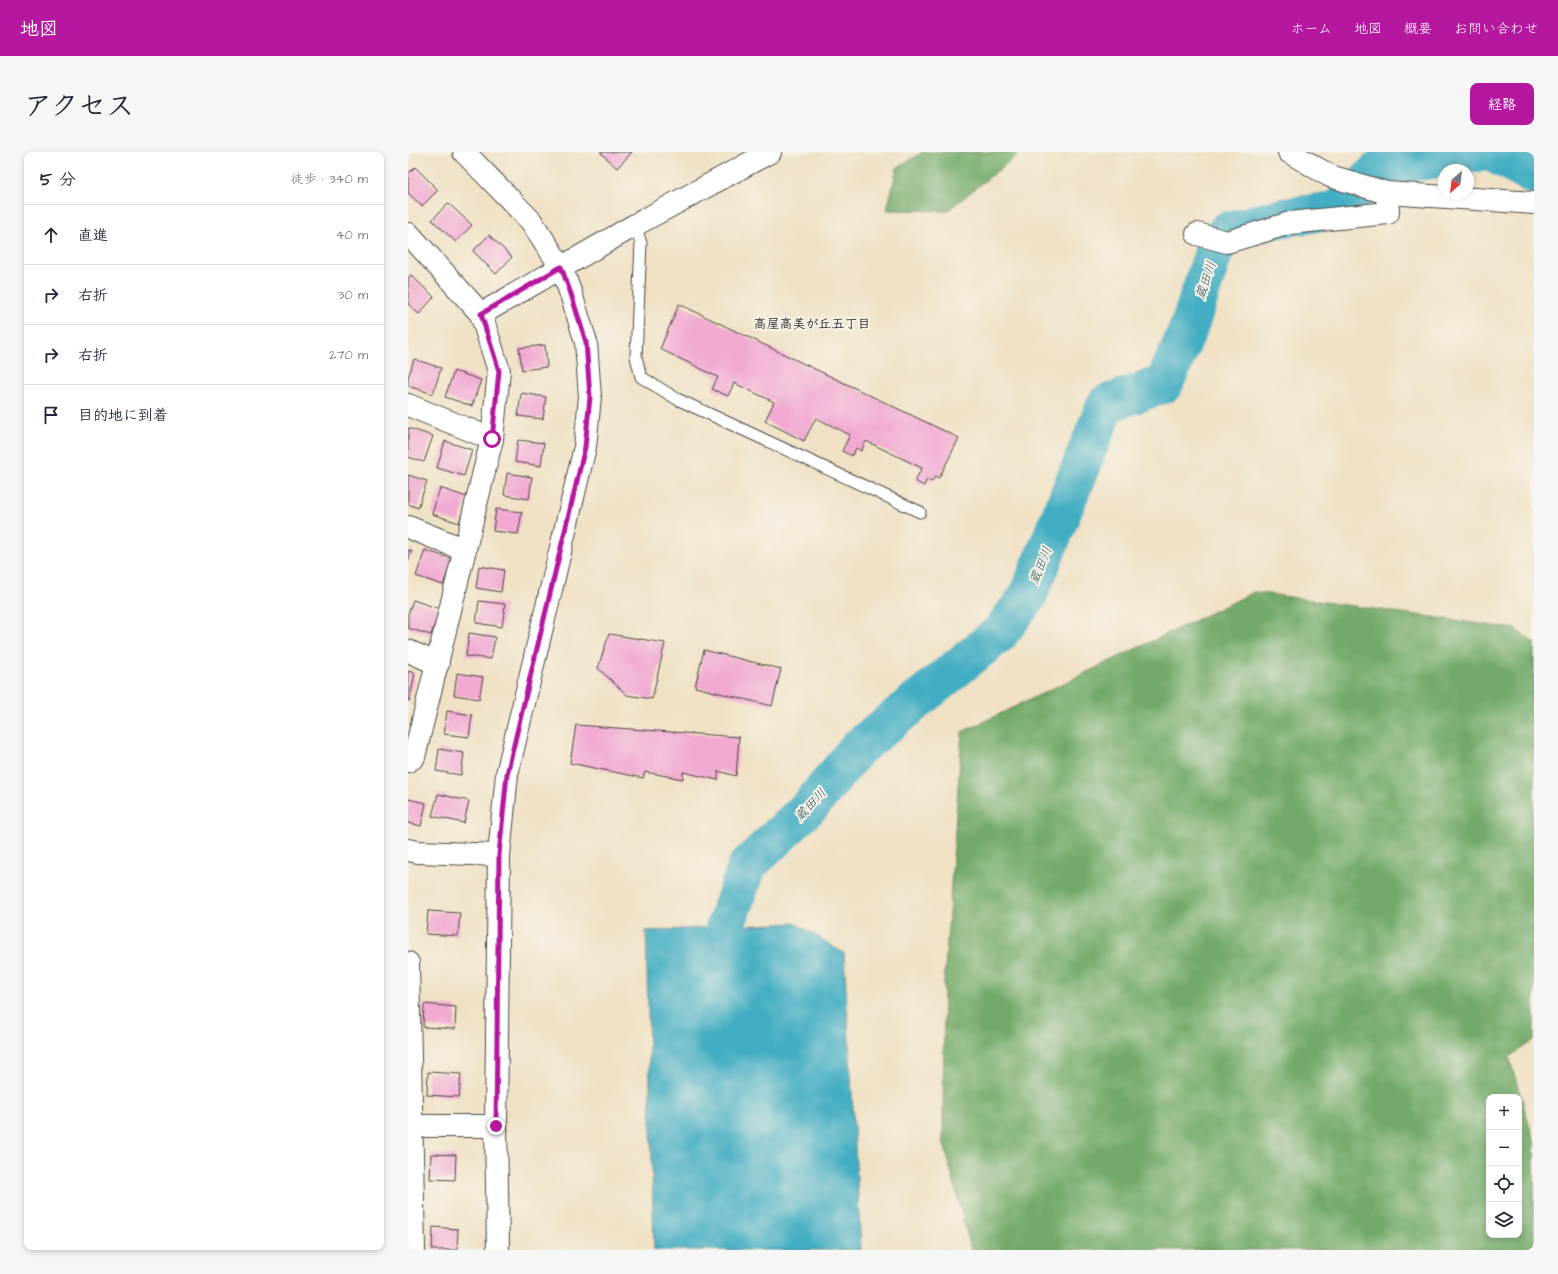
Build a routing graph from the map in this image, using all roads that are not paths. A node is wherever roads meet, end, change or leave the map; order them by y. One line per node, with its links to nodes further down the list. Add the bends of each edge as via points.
1 (464, 152): 9 (street, via 531,221)
2 (770, 152): 6 (street)
3 (1289, 152): 4 (street, via 1330,176)
4 (1387, 193): 5 (street); 7 (street, via 1388,213 1290,223 1227,242)
5 (1534, 203)
6 (635, 225): 9 (street); 13 (lane, via 641,243 636,357 641,377 677,399)
7 (1197, 234)
8 (408, 235): 10 (street)
9 (561, 267): 10 (street); 20 (street, via 586,342 590,397 585,447 507,774)
10 (481, 314): 12 (street, via 499,371)
11 (408, 405): 12 (street)
12 (492, 439): 15 (street)
13 (920, 512)
14 (408, 527): 15 (street)
15 (465, 550): 17 (street)
16 (408, 651): 17 (street)
17 (438, 664): 18 (street, via 414,757)
18 (408, 761)
19 (408, 850): 20 (street)
20 (499, 855): 23 (street)
21 (408, 963): 22 (street)
22 (409, 1126): 23 (street); 24 (street)
23 (496, 1126): 25 (street)
24 (412, 1246)
25 (498, 1250)

